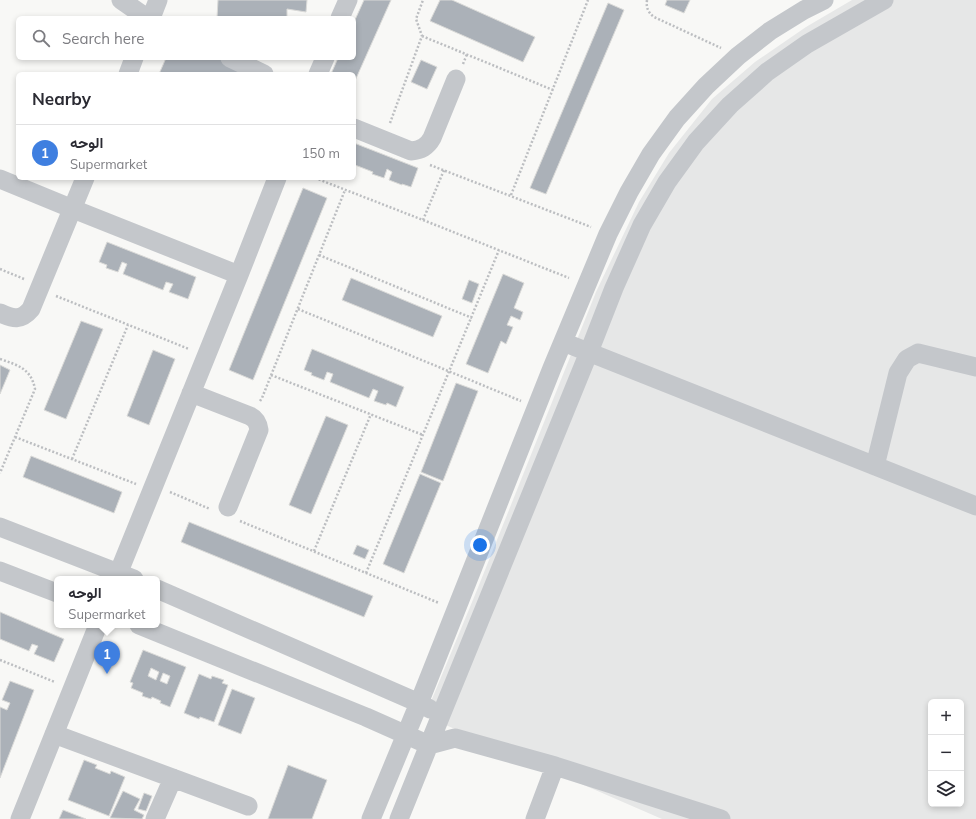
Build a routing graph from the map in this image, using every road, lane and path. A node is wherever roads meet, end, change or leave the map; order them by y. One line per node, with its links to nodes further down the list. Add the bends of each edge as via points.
1 (121, 0): 9 (street)
2 (158, 0): 10 (street)
3 (348, 0): 11 (street)
4 (423, 0): 12 (path, via 416,19)
5 (588, 0): 21 (path)
6 (648, 0): 13 (path, via 648,10 654,17)
7 (824, 0): 13 (street, via 770,32)
8 (884, 0): 46 (street, via 808,44 767,72 730,105 696,142 667,182 642,225)
9 (144, 16)
10 (152, 16)
11 (341, 16)
12 (422, 36): 21 (path); 23 (path)
13 (738, 56): 34 (street, via 706,86 672,124 651,154)
14 (133, 60): 17 (street)
15 (234, 60): 18 (street)
16 (323, 60): 19 (street)
17 (129, 72)
18 (260, 72)
19 (319, 72)
20 (456, 79): 23 (street, via 429,144 411,151)
21 (553, 90): 31 (path)
22 (356, 129): 23 (street)
23 (383, 140)
24 (423, 162): 25 (path)
25 (444, 170): 31 (path); 33 (path)
26 (0, 179): 32 (street)
27 (84, 180): 32 (street)
28 (276, 180): 38 (street)
29 (320, 180): 30 (path)
30 (345, 190): 33 (path); 36 (path)
31 (511, 196): 34 (path)
32 (73, 209): 38 (street); 40 (street)
33 (423, 220): 35 (path)
34 (608, 234): 39 (street)
35 (499, 250): 39 (path); 43 (path)
36 (319, 255): 41 (path); 43 (path)
37 (0, 269): 40 (path)
38 (239, 275): 47 (street)
39 (587, 285): 45 (street)
40 (41, 288): 42 (street, via 28,314 10,318); 44 (path)
41 (298, 309): 50 (path); 51 (path)
42 (0, 313)
43 (472, 318): 50 (path)
44 (128, 324): 47 (path); 58 (path)
45 (563, 342): 46 (street); 54 (street)
46 (589, 352): 59 (street); 78 (street)
47 (206, 356): 52 (street)
48 (0, 359): 57 (path, via 25,369 34,381 35,389)
49 (976, 367): 59 (street, via 918,353 907,359 898,373)
50 (449, 371): 54 (path); 56 (path)
51 (271, 375): 53 (path, via 260,402); 55 (path)
52 (191, 392): 61 (street); 63 (street, via 255,418 258,424 259,430)
53 (257, 403)
54 (537, 408): 72 (street)
55 (371, 414): 56 (path); 65 (path)
56 (423, 435): 67 (path)
57 (15, 437): 58 (path); 60 (path)
58 (72, 459): 61 (path)
59 (875, 466): 62 (street)
60 (0, 473)
61 (153, 488): 63 (path); 69 (street)
62 (976, 506)
63 (225, 512): 65 (path)
64 (0, 527): 68 (street)
65 (314, 551): 67 (path)
66 (0, 571): 71 (street)
67 (366, 573): 72 (path)
68 (121, 576)
69 (123, 576)
70 (160, 590): 77 (street)
71 (54, 592)
72 (456, 610): 77 (street)
73 (97, 628): 76 (street)
74 (146, 628): 80 (street)
75 (0, 661): 76 (path)
76 (73, 688): 79 (street)
77 (419, 703): 78 (street); 80 (street)
78 (441, 715): 81 (street); 82 (street)
79 (54, 734): 84 (street); 87 (street)
80 (406, 734): 82 (street); 89 (street)
81 (455, 738): 82 (street); 83 (street)
82 (429, 745): 90 (street)
83 (555, 766): 86 (street); 91 (street)
84 (173, 778): 85 (street); 88 (street)
85 (248, 806)
86 (710, 817)
87 (20, 819)
88 (155, 819)
89 (371, 819)
90 (399, 819)
91 (535, 819)

